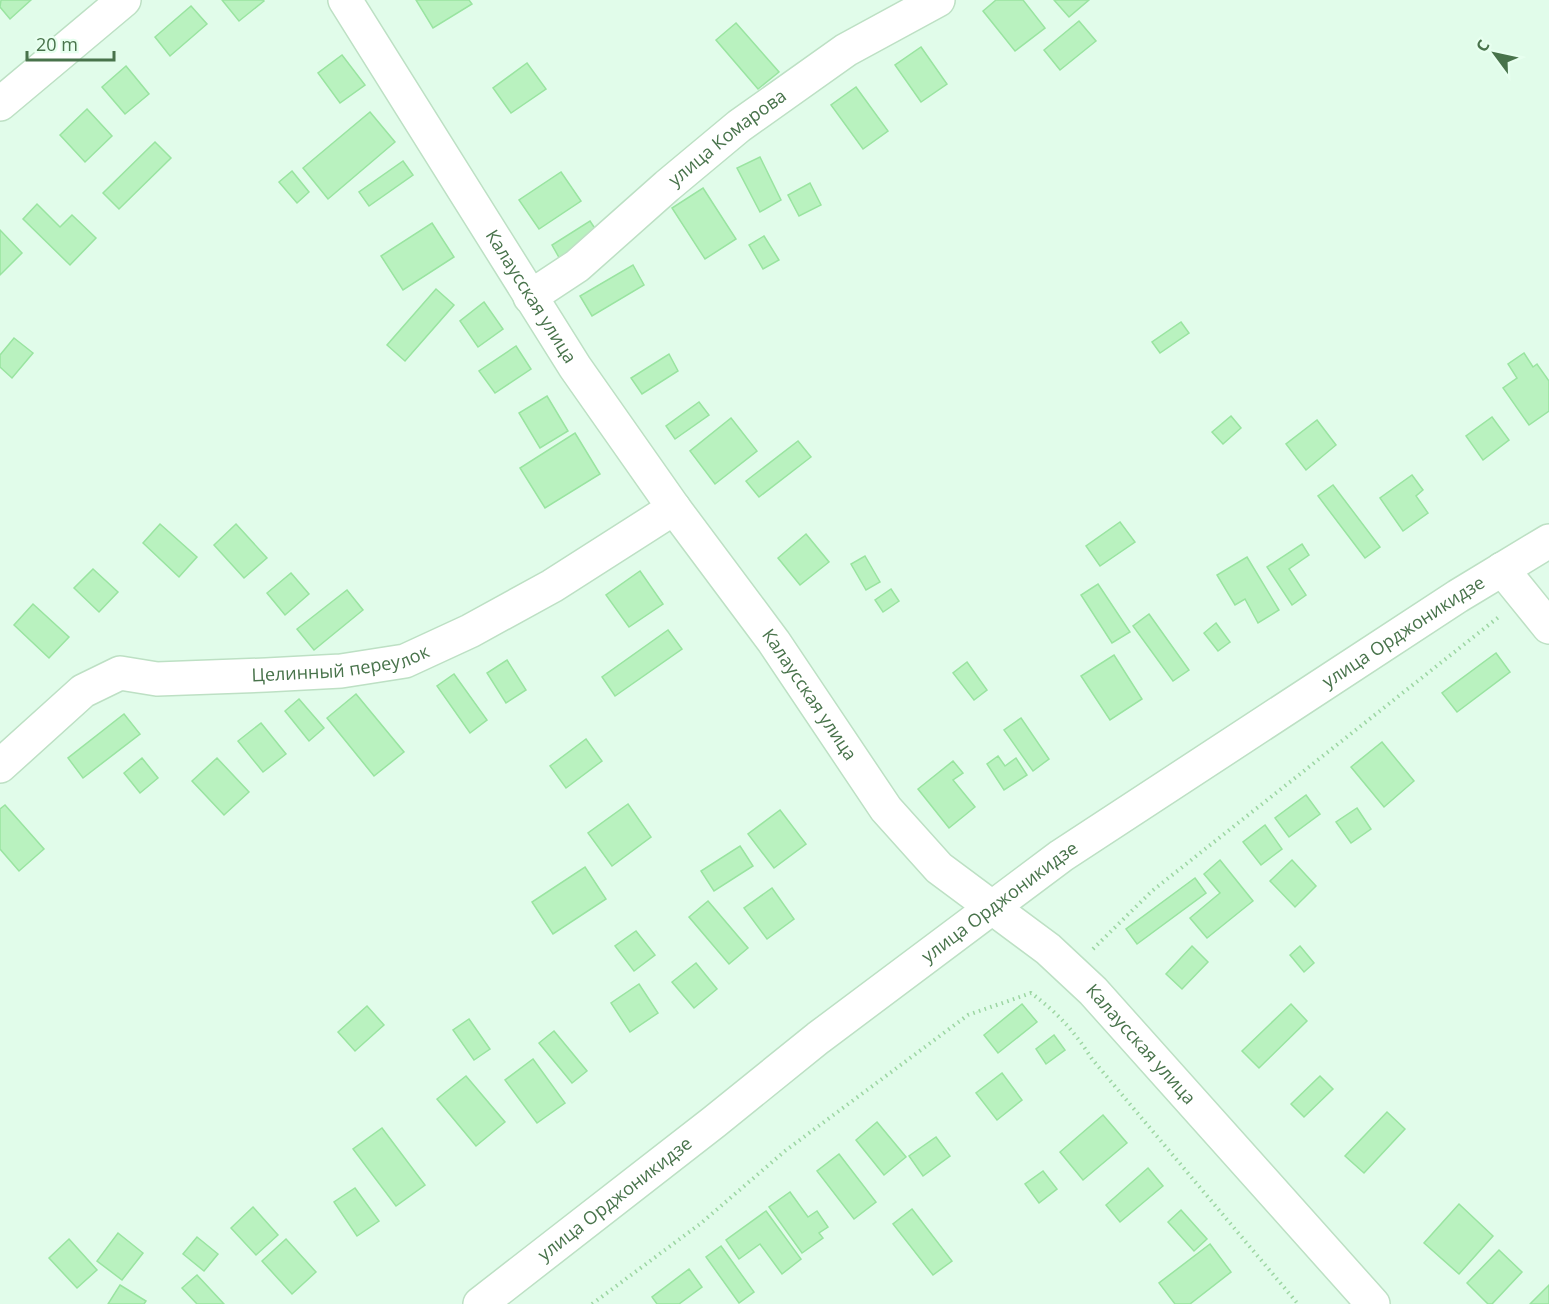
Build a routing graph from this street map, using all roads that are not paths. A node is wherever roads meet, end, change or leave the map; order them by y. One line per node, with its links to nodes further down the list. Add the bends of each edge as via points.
1 (124, 0): 4 (street)
2 (345, 0): 5 (street, Калаусская улица)
3 (938, 0): 5 (street, улица Комарова, via 846,50 739,126 577,266)
4 (0, 104)
5 (530, 297): 6 (street, Калаусская улица)
6 (674, 508): 10 (street, Целинный переулок, via 552,586 471,631 405,661 341,671 266,675 157,679 120,673 83,691); 11 (street, Калаусская улица, via 774,642 886,809 939,868)
7 (1549, 541): 8 (street, улица Орджоникидзе)
8 (1502, 569): 9 (street); 11 (street, улица Орджоникидзе, via 1129,810)
9 (1549, 627)
10 (0, 766)
11 (992, 908): 12 (street, улица Орджоникидзе, via 818,1038); 13 (street, Калаусская улица, via 1048,949 1093,991)
12 (480, 1304)
13 (1373, 1304)

